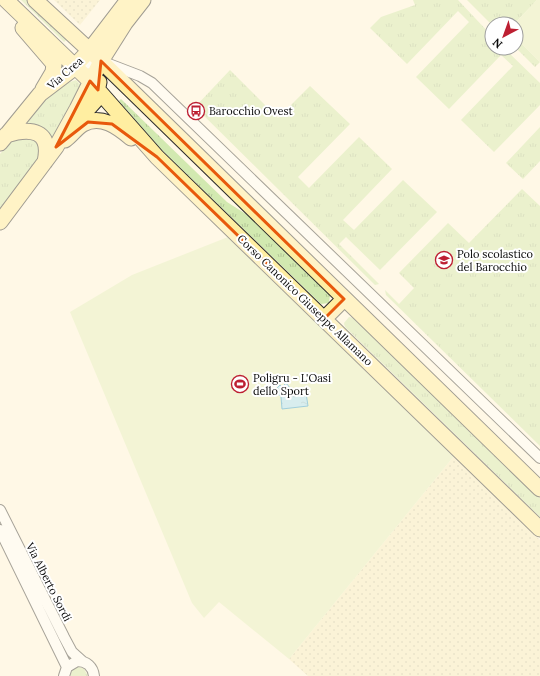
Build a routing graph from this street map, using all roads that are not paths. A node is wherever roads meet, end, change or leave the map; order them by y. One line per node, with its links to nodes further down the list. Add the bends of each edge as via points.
1 (6, 0): 7 (main road, Corso Canonico Giuseppe Allamano)
2 (35, 0): 6 (main road)
3 (128, 0): 6 (main road, Via Crea)
4 (143, 0): 6 (main road, Via Crea)
5 (0, 4): 9 (main road, via 54,64 53,72)
6 (95, 56): 7 (main road, Via Crea); 8 (main road, Via Crea); 15 (main road); 17 (street, via 152,83)
7 (75, 67): 8 (main road, Corso Canonico Giuseppe Allamano); 9 (main road, Via Crea)
8 (94, 86): 11 (main road, Via Crea, via 96,101 65,132); 12 (main road, Corso Canonico Giuseppe Allamano)
9 (40, 94): 10 (main road, Via Crea)
10 (3, 139): 13 (main road, via 25,130 39,134 47,147)
11 (56, 147): 12 (main road, via 83,124 105,121 121,129); 13 (main road, Via Crea)
12 (157, 157): 16 (main road, Corso Canonico Giuseppe Allamano)
13 (45, 162): 14 (main road, Via Crea)
14 (0, 222)
15 (344, 299): 16 (main road); 18 (main road)
16 (324, 319): 20 (main road, Corso Canonico Giuseppe Allamano)
17 (540, 458)
18 (540, 488)
19 (0, 510): 22 (street, Via Alberto Sordi, via 72,652)
20 (540, 529)
21 (0, 530): 23 (street, Via Alberto Sordi, via 56,640)
22 (82, 661): 23 (street, Via Alberto Sordi, via 73,662); 24 (street, Via Alberto Sordi, via 90,666)
23 (66, 671)
24 (94, 676)

